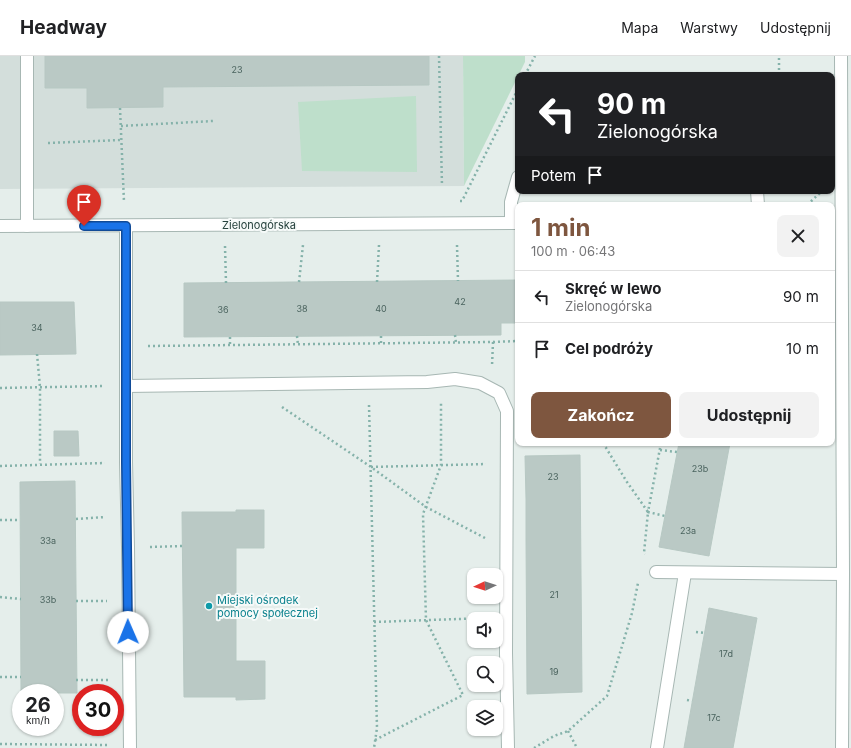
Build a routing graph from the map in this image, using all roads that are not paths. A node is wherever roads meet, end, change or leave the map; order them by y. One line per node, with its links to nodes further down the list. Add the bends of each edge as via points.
1 (27, 56): 7 (street)
2 (841, 56): 4 (street)
3 (515, 186): 5 (street, via 510,202)
4 (842, 220): 10 (street)
5 (514, 223): 8 (street, Zielonogórska)
6 (0, 226): 7 (street, Zielonogórska)
7 (27, 226): 8 (street, Zielonogórska)
8 (126, 226): 9 (street)
9 (126, 386): 15 (street); 16 (street, via 455,379 480,383 498,393 507,411)
10 (846, 386): 13 (street)
11 (656, 572): 12 (street)
12 (685, 572): 13 (street); 17 (street)
13 (843, 574): 14 (street)
14 (847, 623): 18 (street)
15 (130, 747)
16 (508, 748)
17 (656, 748)
18 (842, 748)

